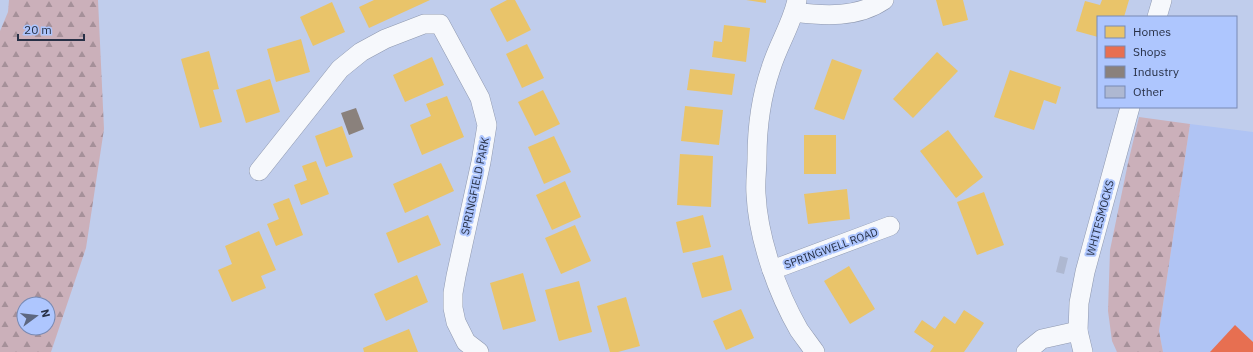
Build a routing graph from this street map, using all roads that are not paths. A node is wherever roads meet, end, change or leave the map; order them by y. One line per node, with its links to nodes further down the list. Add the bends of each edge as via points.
1 (884, 0): 3 (street, SPRINGWELL ROAD, via 874,7 848,14 816,15)
2 (1162, 0): 4 (street)
3 (796, 6): 8 (street, SPRINGWELL ROAD, via 771,68 761,106 757,143 756,195 762,235)
4 (1157, 16)
5 (1130, 108): 9 (street, WHITESMOCKS, via 1085,272 1079,303)
6 (258, 171): 10 (street, SPRINGFIELD PARK, via 340,69 360,52 424,24 440,24 480,98 487,125 453,293 456,322 466,342)
7 (890, 226): 8 (street, SPRINGWELL ROAD)
8 (772, 270): 11 (street, SPRINGWELL ROAD, via 799,329)
9 (1078, 331): 12 (street, via 1042,339); 13 (street, WHITESMOCKS)
10 (479, 352)
11 (815, 352)
12 (1026, 352)
13 (1083, 352)

